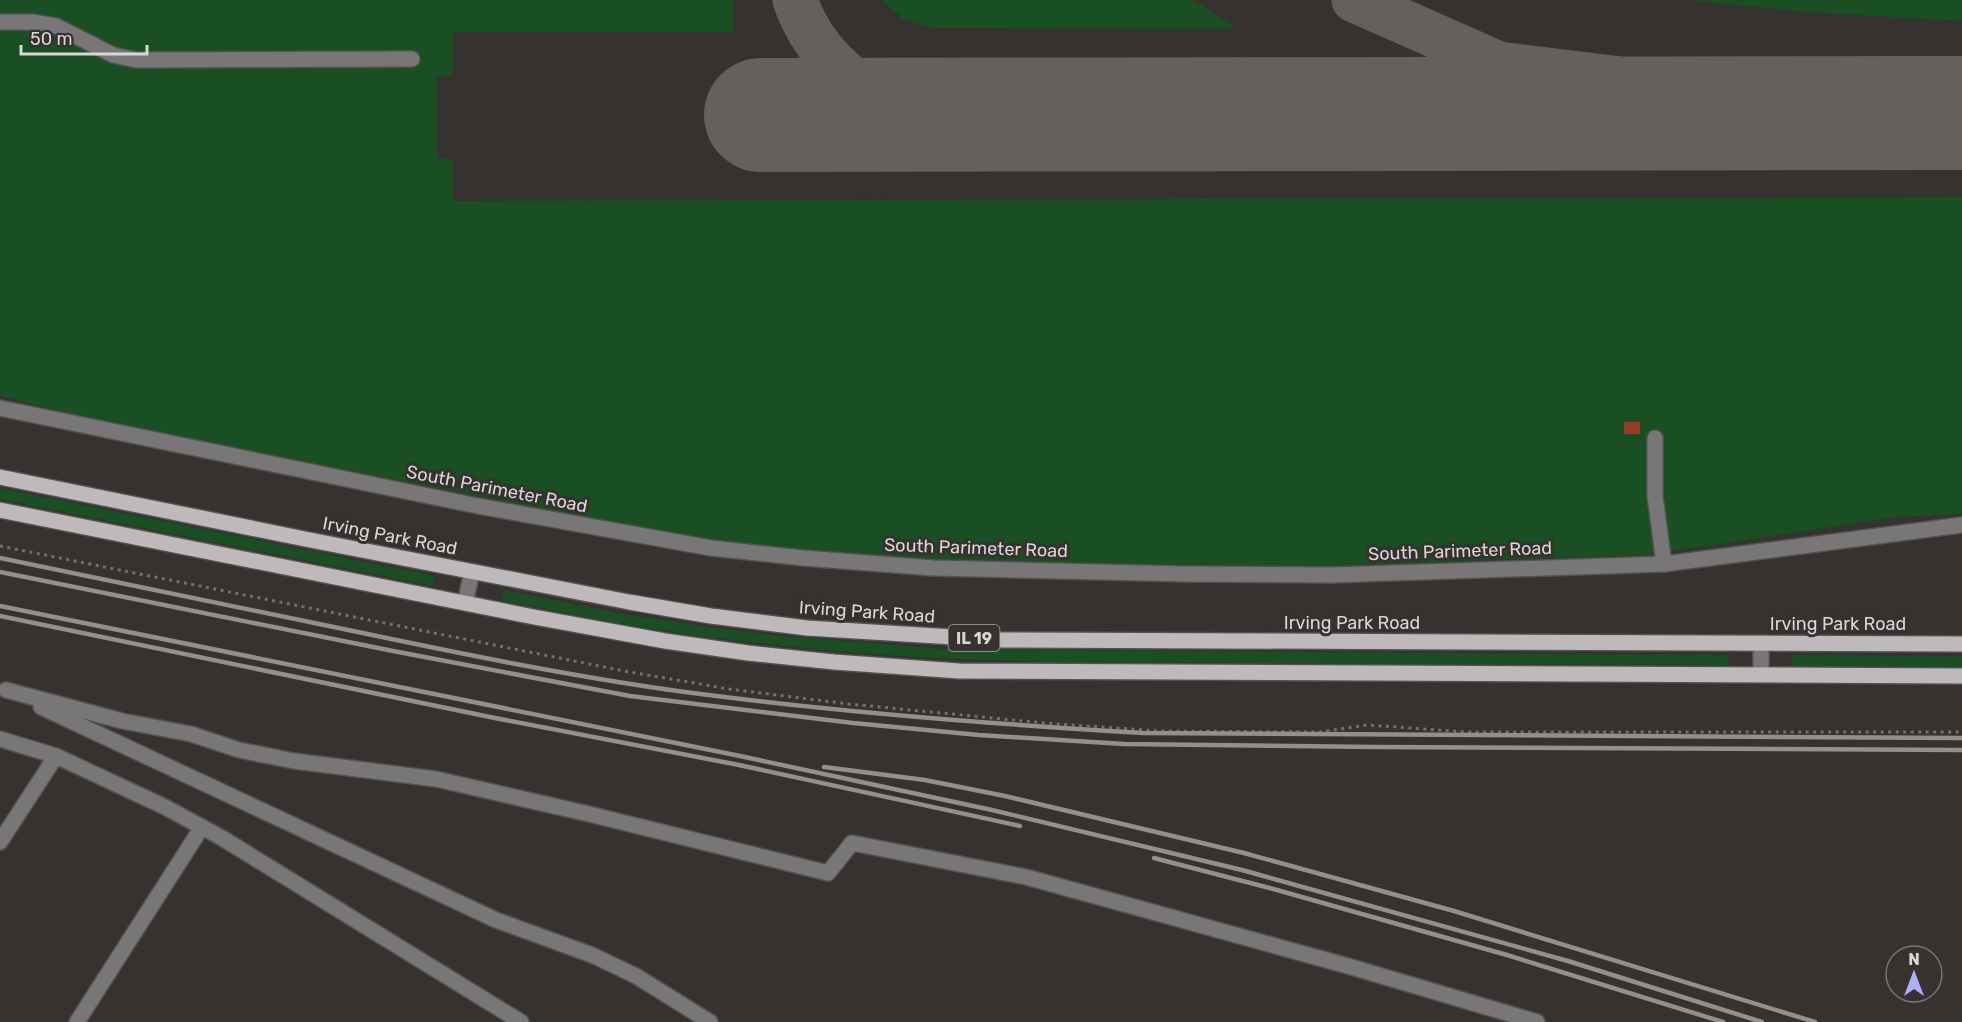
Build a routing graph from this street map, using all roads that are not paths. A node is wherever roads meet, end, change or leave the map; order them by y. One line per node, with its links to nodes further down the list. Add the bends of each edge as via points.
1 (0, 22): 2 (lane, via 56,26 113,55 136,60)
2 (412, 59)
3 (0, 408): 8 (lane, South Parimeter Road, via 581,525 711,548 803,558 934,567 1265,575)
4 (1655, 438): 8 (lane, via 1655,496)
5 (0, 477): 9 (main road, Irving Park Road / IL 19)
6 (0, 510): 10 (main road, IL 19)
7 (1962, 525): 8 (lane, South Parimeter Road)
8 (1664, 564)
9 (472, 572): 10 (lane); 11 (main road, Irving Park Road / IL 19, via 711,616 807,628 979,639)
10 (465, 603): 13 (main road, IL 19, via 748,653 959,671)
11 (1761, 644): 12 (main road, Irving Park Road / IL 19); 13 (lane)
12 (1962, 644)
13 (1761, 675): 14 (main road, IL 19)
14 (1962, 676)
15 (3, 689): 22 (lane, via 496,920 636,976); 23 (lane, via 122,721 191,734 239,750 436,779 828,873 852,843 1026,877)
16 (0, 739): 17 (lane)
17 (56, 756): 18 (lane); 19 (lane)
18 (202, 827): 20 (lane); 21 (lane)
19 (0, 842)
20 (77, 1022)
21 (521, 1022)
22 (710, 1022)
23 (1537, 1022)

